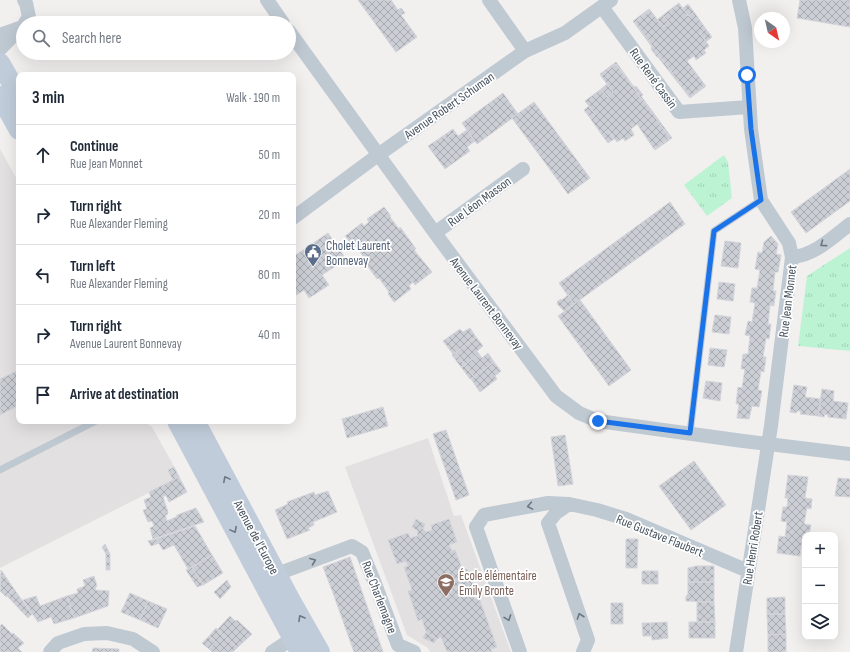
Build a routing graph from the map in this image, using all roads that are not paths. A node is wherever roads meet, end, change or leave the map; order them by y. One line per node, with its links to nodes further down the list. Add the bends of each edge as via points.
1 (24, 0): 6 (street)
2 (266, 0): 7 (street)
3 (489, 0): 13 (street)
4 (739, 0): 17 (street, Rue Jean Monnet, via 745,28)
5 (607, 3): 13 (street, Avenue Robert Schuman, via 565,33); 17 (street, Rue René Cassin, via 679,112)
6 (29, 16)
7 (278, 16)
8 (16, 29): 10 (street)
9 (16, 34): 12 (street)
10 (0, 35)
11 (296, 41): 19 (street, Avenue Laurent Bonnevay)
12 (0, 49)
13 (525, 51): 19 (street, Avenue Robert Schuman)
14 (0, 63): 15 (main road)
15 (16, 91)
16 (0, 96): 18 (main road)
17 (749, 107): 21 (street, Rue Jean Monnet)
18 (16, 125)
19 (378, 155): 22 (street, Avenue Robert Schuman); 24 (street, Avenue Laurent Bonnevay)
20 (523, 168): 24 (street, Rue Léon Masson)
21 (761, 200): 25 (street, Rue Jean Monnet, via 789,243); 29 (lane, via 714,231)
22 (296, 216)
23 (850, 224): 25 (street, one-way to 25, via 809,253)
24 (435, 233): 29 (street, Avenue Laurent Bonnevay, via 556,396 579,413 598,421)
25 (792, 257): 30 (street, Rue Jean Monnet)
26 (90, 424): 32 (lane)
27 (179, 424): 36 (main road, Avenue de l’Europe, one-way to 36)
28 (197, 424): 35 (main road, Avenue de l’Europe, one-way to 28)
29 (690, 433): 30 (street, Avenue Laurent Bonnevay)
30 (767, 444): 31 (street, Avenue Laurent Bonnevay); 34 (street, Rue Henri Robert)
31 (850, 454)
32 (0, 470)
33 (569, 504): 34 (street, Rue Gustave Flaubert, via 626,519); 42 (street, Rue Gustave Flaubert, one-way to 42, via 548,503 484,515 476,527); 43 (street, one-way to 33, via 588,640 548,522)
34 (748, 571): 44 (street, Rue Henri Robert)
35 (277, 574): 40 (main road, Avenue de l’Europe, one-way to 35); 41 (street, Rue Charlemagne, one-way to 41, via 352,546 362,552 398,645)
36 (296, 646): 39 (street, via 284,644)
37 (50, 652): 38 (street, via 58,643 84,634 106,633 133,639)
38 (153, 652)
39 (272, 652)
40 (320, 652)
41 (414, 652)
42 (520, 652)
43 (582, 652)
44 (736, 652)

